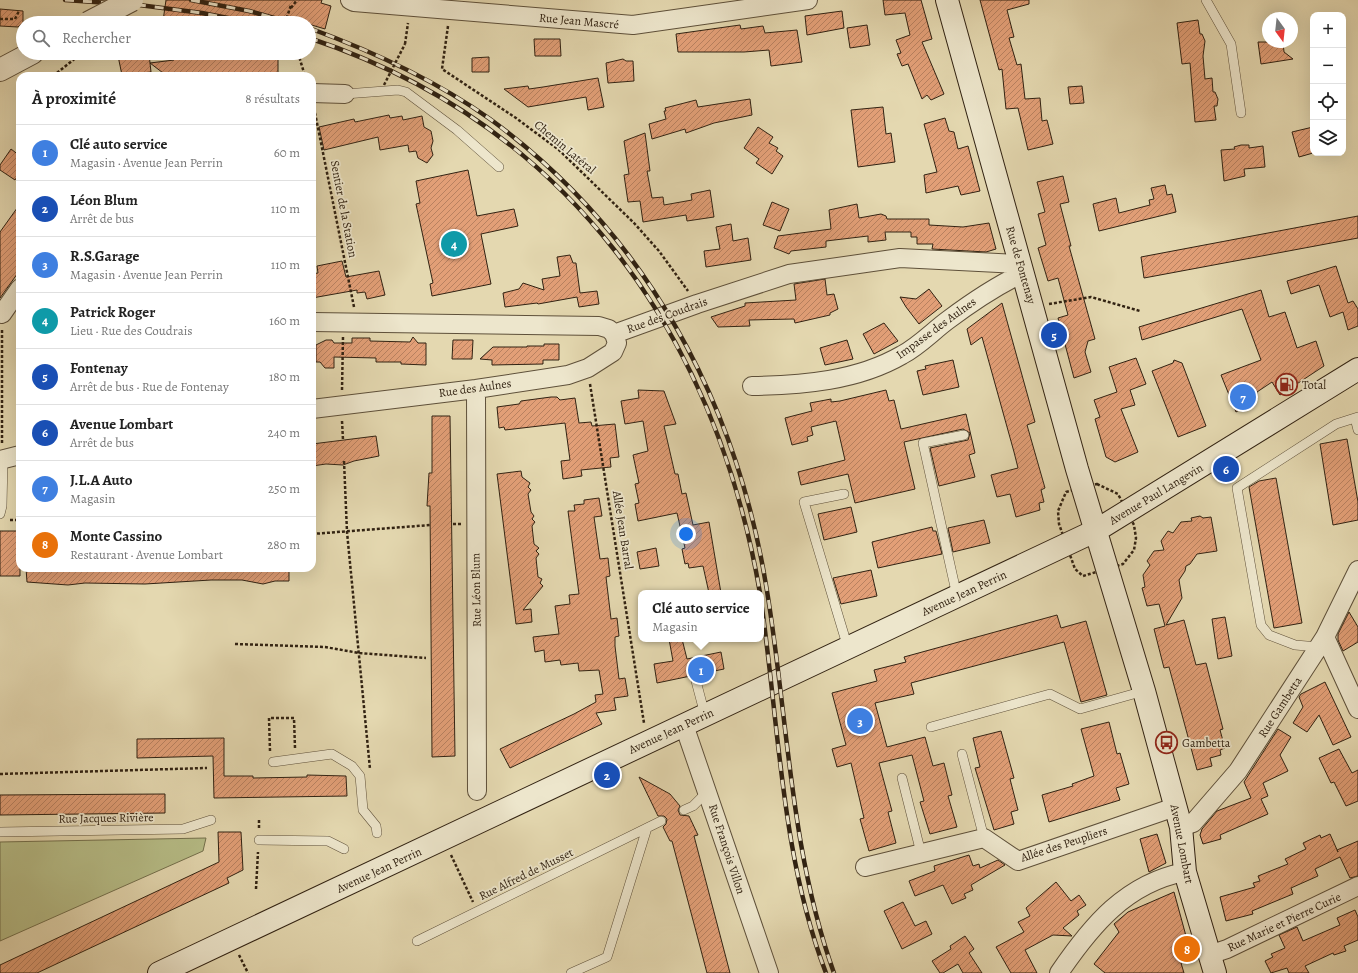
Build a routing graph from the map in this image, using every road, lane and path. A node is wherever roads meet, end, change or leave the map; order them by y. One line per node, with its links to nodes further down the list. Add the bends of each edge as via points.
1 (132, 0): 11 (main road, bridge)
2 (297, 0): 12 (path, bridge)
3 (350, 0): 7 (street, Rue Jean Mascré)
4 (808, 0): 9 (street, Rue Jean Mascré, via 632,25)
5 (947, 0): 27 (main road, Rue de Fontenay)
6 (1206, 0): 24 (lane, via 1230,44)
7 (409, 7): 9 (street, Rue Jean Mascré); 21 (path, bridge, via 405,44)
8 (19, 10): 10 (path)
9 (450, 10): 29 (path, Chemin Latéral, via 442,69 559,150 659,251)
10 (16, 16)
11 (101, 16)
12 (288, 16)
13 (16, 17): 14 (path, via 15,19)
14 (0, 19)
15 (19, 60): 18 (main road)
16 (73, 60): 19 (path)
17 (300, 60): 20 (path)
18 (0, 70)
19 (58, 72)
20 (304, 72)
21 (384, 85)
22 (346, 94): 23 (street); 26 (lane, via 398,90 406,92 457,130)
23 (316, 99)
24 (1241, 113)
25 (316, 118): 35 (path, Sentier de la Station)
26 (499, 167)
27 (1021, 268): 29 (street, Rue des Coudrais, via 900,258 788,274); 30 (main road, Rue de Fontenay); 39 (street, Impasse des Aulnes, via 902,355 870,369 824,382 789,386)
28 (16, 293): 32 (street)
29 (696, 304): 36 (street, Rue des Coudrais)
30 (1032, 307): 31 (path, via 1091,297); 52 (main road, Rue de Fontenay)
31 (1140, 311)
32 (1, 314): 33 (street); 47 (path)
33 (16, 314)
34 (316, 322): 35 (street, Rue des Coudrais)
35 (350, 323): 36 (street, Rue des Coudrais, via 599,326 609,329); 41 (path, Sentier de la Station)
36 (614, 334): 37 (street, Rue des Aulnes, via 616,343 613,352)
37 (588, 368): 40 (street, Rue des Aulnes, via 568,375); 68 (path, Allée Jean Barral)
38 (1358, 370): 52 (main road, Avenue Paul Langevin)
39 (752, 386)
40 (476, 389): 41 (street, Rue des Aulnes); 76 (street, Rue Léon Blum)
41 (342, 405): 42 (street, Rue des Aulnes)
42 (316, 408)
43 (1357, 418): 44 (lane); 57 (lane, via 1336,424 1237,488 1261,625 1269,635 1296,645)
44 (1358, 430)
45 (964, 435): 56 (lane, via 923,443)
46 (16, 455): 47 (street)
47 (1, 460): 50 (lane)
48 (344, 461): 53 (path)
49 (844, 494): 59 (lane, via 804,502)
50 (0, 514)
51 (430, 525): 53 (path)
52 (1096, 530): 56 (main road, Avenue Jean Perrin); 63 (main road, Avenue Lombart)
53 (347, 532): 54 (path); 60 (path)
54 (316, 534)
55 (1358, 570): 57 (street, Rue Gambetta)
56 (957, 596): 59 (main road, Avenue Jean Perrin)
57 (1322, 642): 64 (street); 83 (street, Rue Gambetta, via 1238,771 1193,823)
58 (234, 644): 60 (path, via 325,647)
59 (848, 648): 65 (main road, Avenue Jean Perrin)
60 (359, 653): 61 (path); 74 (path, via 370,769)
61 (426, 658)
62 (696, 681): 65 (lane)
63 (1144, 691): 67 (lane, via 1080,709 1050,694); 78 (main road, Avenue Lombart)
64 (1358, 709)
65 (705, 715): 66 (main road, Avenue Jean Perrin)
66 (684, 725): 68 (main road, Avenue Jean Perrin); 77 (street, Rue François Villon)
67 (931, 726)
68 (648, 743): 100 (main road, Avenue Jean Perrin)
69 (962, 754): 87 (lane)
70 (271, 759): 71 (lane); 71 (path, via 268,718 294,718)
71 (296, 759): 74 (lane, via 332,754 352,766)
72 (207, 768): 73 (path)
73 (0, 774)
74 (360, 776): 86 (lane, via 363,810 376,826)
75 (902, 778): 90 (lane)
76 (476, 791)
77 (708, 791): 79 (lane, via 693,806); 103 (street, Rue François Villon)
78 (1175, 806): 83 (main road, Avenue Lombart); 87 (street, Allée des Peupliers, via 1018,861)
79 (684, 810)
80 (211, 820): 85 (lane, Rue Jacques Rivière, via 183,828)
81 (259, 820): 88 (path)
82 (661, 821): 84 (lane, Rue Alfred de Musset)
83 (1181, 827): 93 (main road, Avenue Lombart)
84 (647, 828): 96 (lane, Rue Alfred de Musset); 102 (lane, via 607,957)
85 (0, 832)
86 (377, 833)
87 (984, 838): 90 (street)
88 (259, 840): 89 (lane, via 328,841); 95 (path)
89 (344, 849)
90 (921, 853): 92 (street)
91 (451, 854): 96 (path)
92 (865, 868)
93 (1185, 872): 99 (main road, Avenue Lombart); 104 (street, via 1160,879 1123,899 1098,921)
94 (1358, 886): 99 (street, Rue Marie et Pierre Curie, via 1227,949)
95 (256, 890)
96 (477, 911): 97 (lane, Rue Alfred de Musset)
97 (417, 941)
98 (238, 953): 101 (path)
99 (1212, 964)
100 (159, 973)
101 (248, 973)
102 (571, 973)
103 (769, 973)
104 (1060, 973)

